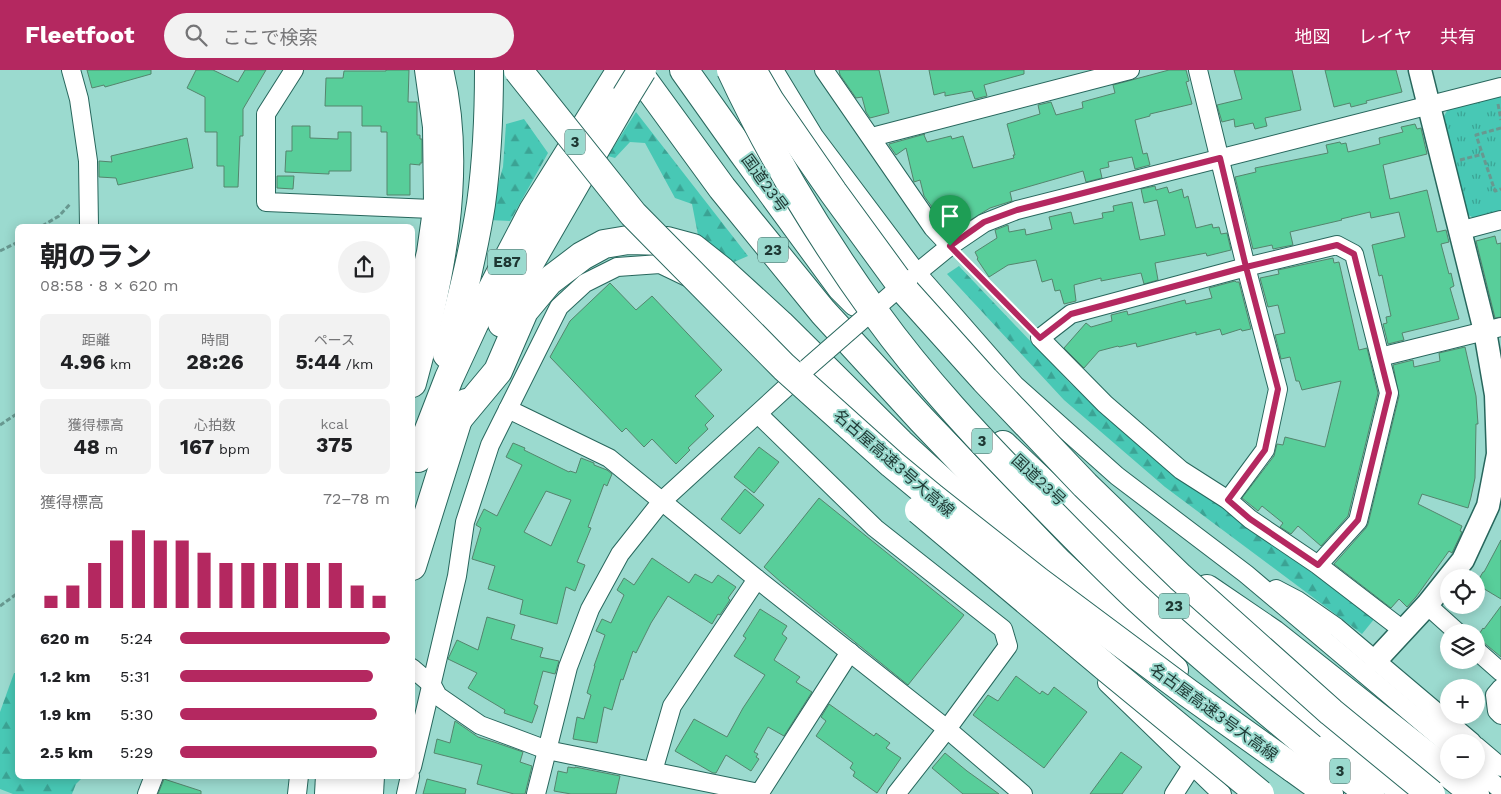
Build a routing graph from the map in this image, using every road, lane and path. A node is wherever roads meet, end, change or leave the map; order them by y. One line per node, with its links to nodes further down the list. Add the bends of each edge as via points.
1 (71, 70): 22 (street, via 79,98 88,160)
2 (294, 70): 23 (street, via 266,114 266,202)
3 (424, 70): 23 (street, via 432,127)
4 (439, 70): 38 (highway, via 447,117 450,169 446,223 437,282)
5 (489, 70): 46 (highway, via 488,138 481,205 466,280)
6 (518, 70): 24 (highway, 名古屋高速3号大高線 / 3, bridge)
7 (684, 70): 40 (highway, 国道23号 / 23, via 841,287)
8 (731, 70): 100 (highway, 名古屋高速3号大高線 / 3, bridge, via 779,164 822,234 877,315 930,383 999,459 1136,596 1222,673)
9 (752, 70): 102 (highway, bridge, via 833,192 901,284 986,380 1085,485 1180,577 1331,712)
10 (774, 70): 33 (street, via 814,136)
11 (824, 70): 19 (street)
12 (1130, 70): 19 (street)
13 (1198, 70): 20 (street)
14 (1420, 70): 17 (street)
15 (628, 77): 44 (highway, E87, via 529,264); 46 (highway, E87, via 533,210 449,378); 50 (highway, 23, via 823,312)
16 (1501, 87): 17 (street)
17 (1428, 105): 20 (street); 28 (street)
18 (1501, 128): 21 (path, via 1476,135 1496,191)
19 (872, 137): 30 (street, via 933,228)
20 (1220, 158): 30 (street, via 1017,210 984,222); 32 (street)
21 (1501, 189)
22 (88, 192): 26 (path); 27 (street)
23 (432, 209): 34 (street)
24 (633, 214): 98 (highway, bridge, via 659,256 774,375 880,477); 99 (highway, 名古屋高速3号大高線 / 3, bridge, via 784,367 892,464)
25 (1501, 220): 28 (street)
26 (45, 224)
27 (89, 224)
28 (1459, 231): 35 (street)
29 (15, 244): 31 (path)
30 (950, 246): 33 (street); 36 (path)
31 (0, 251)
32 (1246, 267): 36 (street, via 1071,314); 37 (street, via 1337,245 1354,254); 47 (street, via 1278,389 1265,450)
33 (914, 275): 39 (street, bridge); 52 (street, via 1022,391 1117,476)
34 (415, 297)
35 (1493, 329): 37 (street); 55 (street, via 1498,454 1488,506 1463,560)
36 (1040, 338): 47 (street, via 1105,404 1181,470)
37 (1380, 357): 51 (street, via 1389,393 1358,520)
38 (415, 371)
39 (804, 371): 41 (street, via 698,282 660,264 617,267 585,283 559,307); 42 (street); 73 (street, via 931,490 1098,675)
40 (955, 401): 101 (highway, 国道23号 / 23, via 1179,611); 103 (highway, via 1053,482 1273,634)
41 (508, 409): 48 (street, via 609,458); 64 (street, via 490,445 465,522 457,576)
42 (758, 414): 48 (street); 67 (street, via 875,528 1003,629 1008,646)
43 (15, 415): 45 (path)
44 (458, 420): 49 (highway, E87); 50 (highway, via 498,371 524,310 549,281 604,244 628,240 667,241 693,248 722,271 900,443 1018,551)
45 (0, 425)
46 (416, 469)
47 (1228, 500): 51 (street, via 1250,519)
48 (662, 501): 53 (street); 70 (street, via 620,554 590,608 568,668)
49 (415, 556)
50 (1056, 560): 99 (highway, 23)
51 (1318, 565): 58 (street)
52 (1246, 574): 61 (street, via 1297,600); 69 (street)
53 (757, 579): 59 (street); 75 (street, via 672,706)
54 (15, 596): 56 (path)
55 (1427, 605): 57 (street); 58 (street)
56 (0, 606)
57 (1448, 624)
58 (1404, 631): 61 (street)
59 (850, 652): 67 (street); 93 (street)
60 (1485, 658): 63 (street)
61 (1376, 660): 68 (street)
62 (415, 671): 64 (street)
63 (1501, 672)
64 (432, 685): 70 (street, via 438,696 480,725); 72 (street)
65 (1501, 688): 66 (street, via 1496,695 1497,711)
66 (1501, 715)
67 (947, 730): 94 (street); 95 (street)
68 (1463, 734)
69 (1440, 737)
70 (547, 750): 75 (street); 92 (street)
71 (1485, 754): 74 (street)
72 (415, 755)
73 (1192, 766): 96 (street); 97 (street)
74 (1501, 767)
75 (653, 771): 93 (street)
76 (1485, 776): 84 (street)
77 (153, 779): 85 (street)
78 (299, 779): 86 (street)
79 (314, 779): 87 (highway)
80 (330, 779): 88 (highway)
81 (350, 779): 89 (highway)
82 (370, 779): 90 (highway)
83 (409, 779): 91 (street)
84 (1501, 790)
85 (147, 794)
86 (297, 794)
87 (312, 794)
88 (328, 794)
89 (349, 794)
90 (369, 794)
91 (406, 794)
92 (536, 794)
93 (759, 794)
94 (896, 794)
95 (1023, 794)
96 (1174, 794)
97 (1222, 794)
98 (1260, 794)
99 (1311, 794)
100 (1370, 794)
101 (1407, 794)
102 (1431, 794)
103 (1475, 794)

